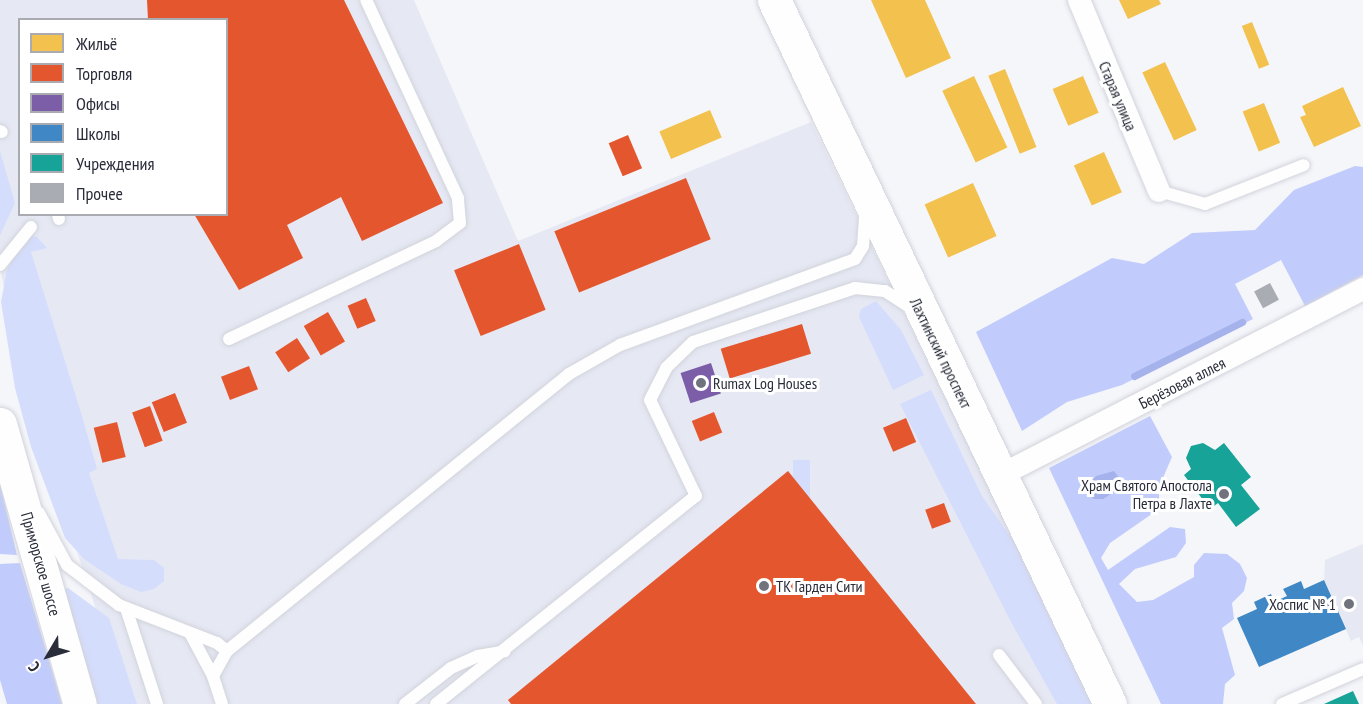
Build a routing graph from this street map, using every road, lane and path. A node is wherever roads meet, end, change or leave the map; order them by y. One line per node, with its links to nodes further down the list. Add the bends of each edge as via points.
1 (366, 0): 11 (lane, via 458,198 460,224 436,241)
2 (774, 0): 6 (main road, Лахтинский проспект)
3 (1079, 0): 5 (street, Старая улица)
4 (1304, 165): 5 (lane, via 1205,204)
5 (1159, 191)
6 (865, 195): 10 (main road, Лахтинский проспект); 17 (lane, via 866,232 855,259 620,345 569,374)
7 (31, 227): 8 (lane)
8 (0, 265)
9 (1363, 289): 14 (street, Берёзовая аллея)
10 (924, 318): 14 (main road, Лахтинский проспект); 18 (lane, via 885,291 855,288 693,342 666,368 650,400 696,495)
11 (230, 339)
12 (0, 424): 13 (main road, Приморское шоссе)
13 (10, 459): 15 (lane, via 67,565); 22 (main road, Приморское шоссе)
14 (1001, 475): 28 (main road, Лахтинский проспект)
15 (126, 608): 16 (lane); 23 (lane)
16 (190, 633): 17 (lane, via 218,643); 21 (lane)
17 (227, 651): 21 (lane)
18 (507, 651): 25 (lane, via 478,656 451,668); 26 (lane)
19 (999, 655): 27 (lane)
20 (1363, 669): 29 (lane)
21 (213, 676): 24 (lane)
22 (80, 704)
23 (157, 704)
24 (222, 704)
25 (405, 704)
26 (436, 704)
27 (1036, 704)
28 (1110, 704)
29 (1282, 704)

